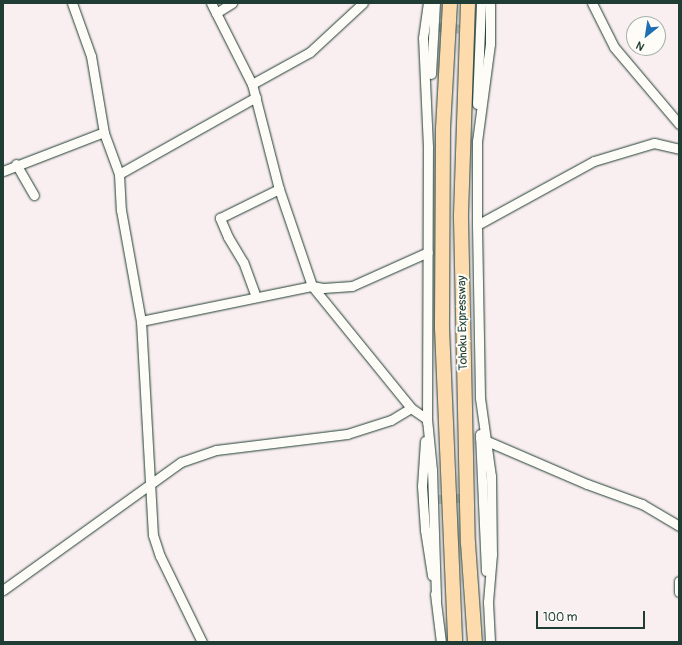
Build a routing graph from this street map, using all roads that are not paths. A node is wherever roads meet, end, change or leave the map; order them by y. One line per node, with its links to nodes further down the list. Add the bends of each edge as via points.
1 (72, 3): 17 (street, via 91,56)
2 (211, 3): 12 (street)
3 (232, 3): 12 (street)
4 (363, 3): 13 (street, via 310,52)
5 (428, 3): 15 (street, via 424,38)
6 (435, 3): 15 (street)
7 (450, 3): 42 (highway, Tohoku Expressway, via 443,136 442,328)
8 (468, 3): 43 (highway, Tohoku Expressway, via 461,218 468,536)
9 (481, 3): 18 (street, via 478,30)
10 (490, 3): 18 (street, via 490,44)
11 (592, 3): 16 (street, via 614,47)
12 (216, 13): 13 (street)
13 (252, 84): 14 (street)
14 (256, 97): 22 (street); 23 (street)
15 (427, 109): 26 (street)
16 (679, 124)
17 (104, 132): 20 (street); 22 (street)
18 (477, 141): 25 (street)
19 (679, 149): 25 (street, via 654,143 594,161)
20 (16, 164): 21 (street); 24 (street)
21 (3, 171)
22 (119, 174): 29 (street, via 121,210)
23 (280, 190): 27 (street); 28 (street, via 220,218 243,262)
24 (34, 195)
25 (477, 225): 32 (street, via 480,398)
26 (428, 252): 27 (street, via 352,286); 31 (street)
27 (312, 286): 28 (street); 30 (street)
28 (256, 297): 29 (street)
29 (141, 321): 33 (street, via 151,457)
30 (411, 408): 31 (street); 33 (street, via 391,420 347,434 216,450 181,462)
31 (427, 419): 38 (street, via 435,500); 38 (street, via 422,486 428,558)
32 (484, 438): 34 (street, via 586,484 642,504); 39 (street, via 480,497); 39 (street, via 491,476 492,554)
33 (149, 486): 36 (street); 40 (street, via 156,542)
34 (679, 526)
35 (679, 581): 37 (street)
36 (3, 590)
37 (679, 592)
38 (436, 599): 41 (street)
39 (488, 602): 44 (street)
40 (202, 642)
41 (441, 642)
42 (455, 642)
43 (475, 642)
44 (490, 642)

